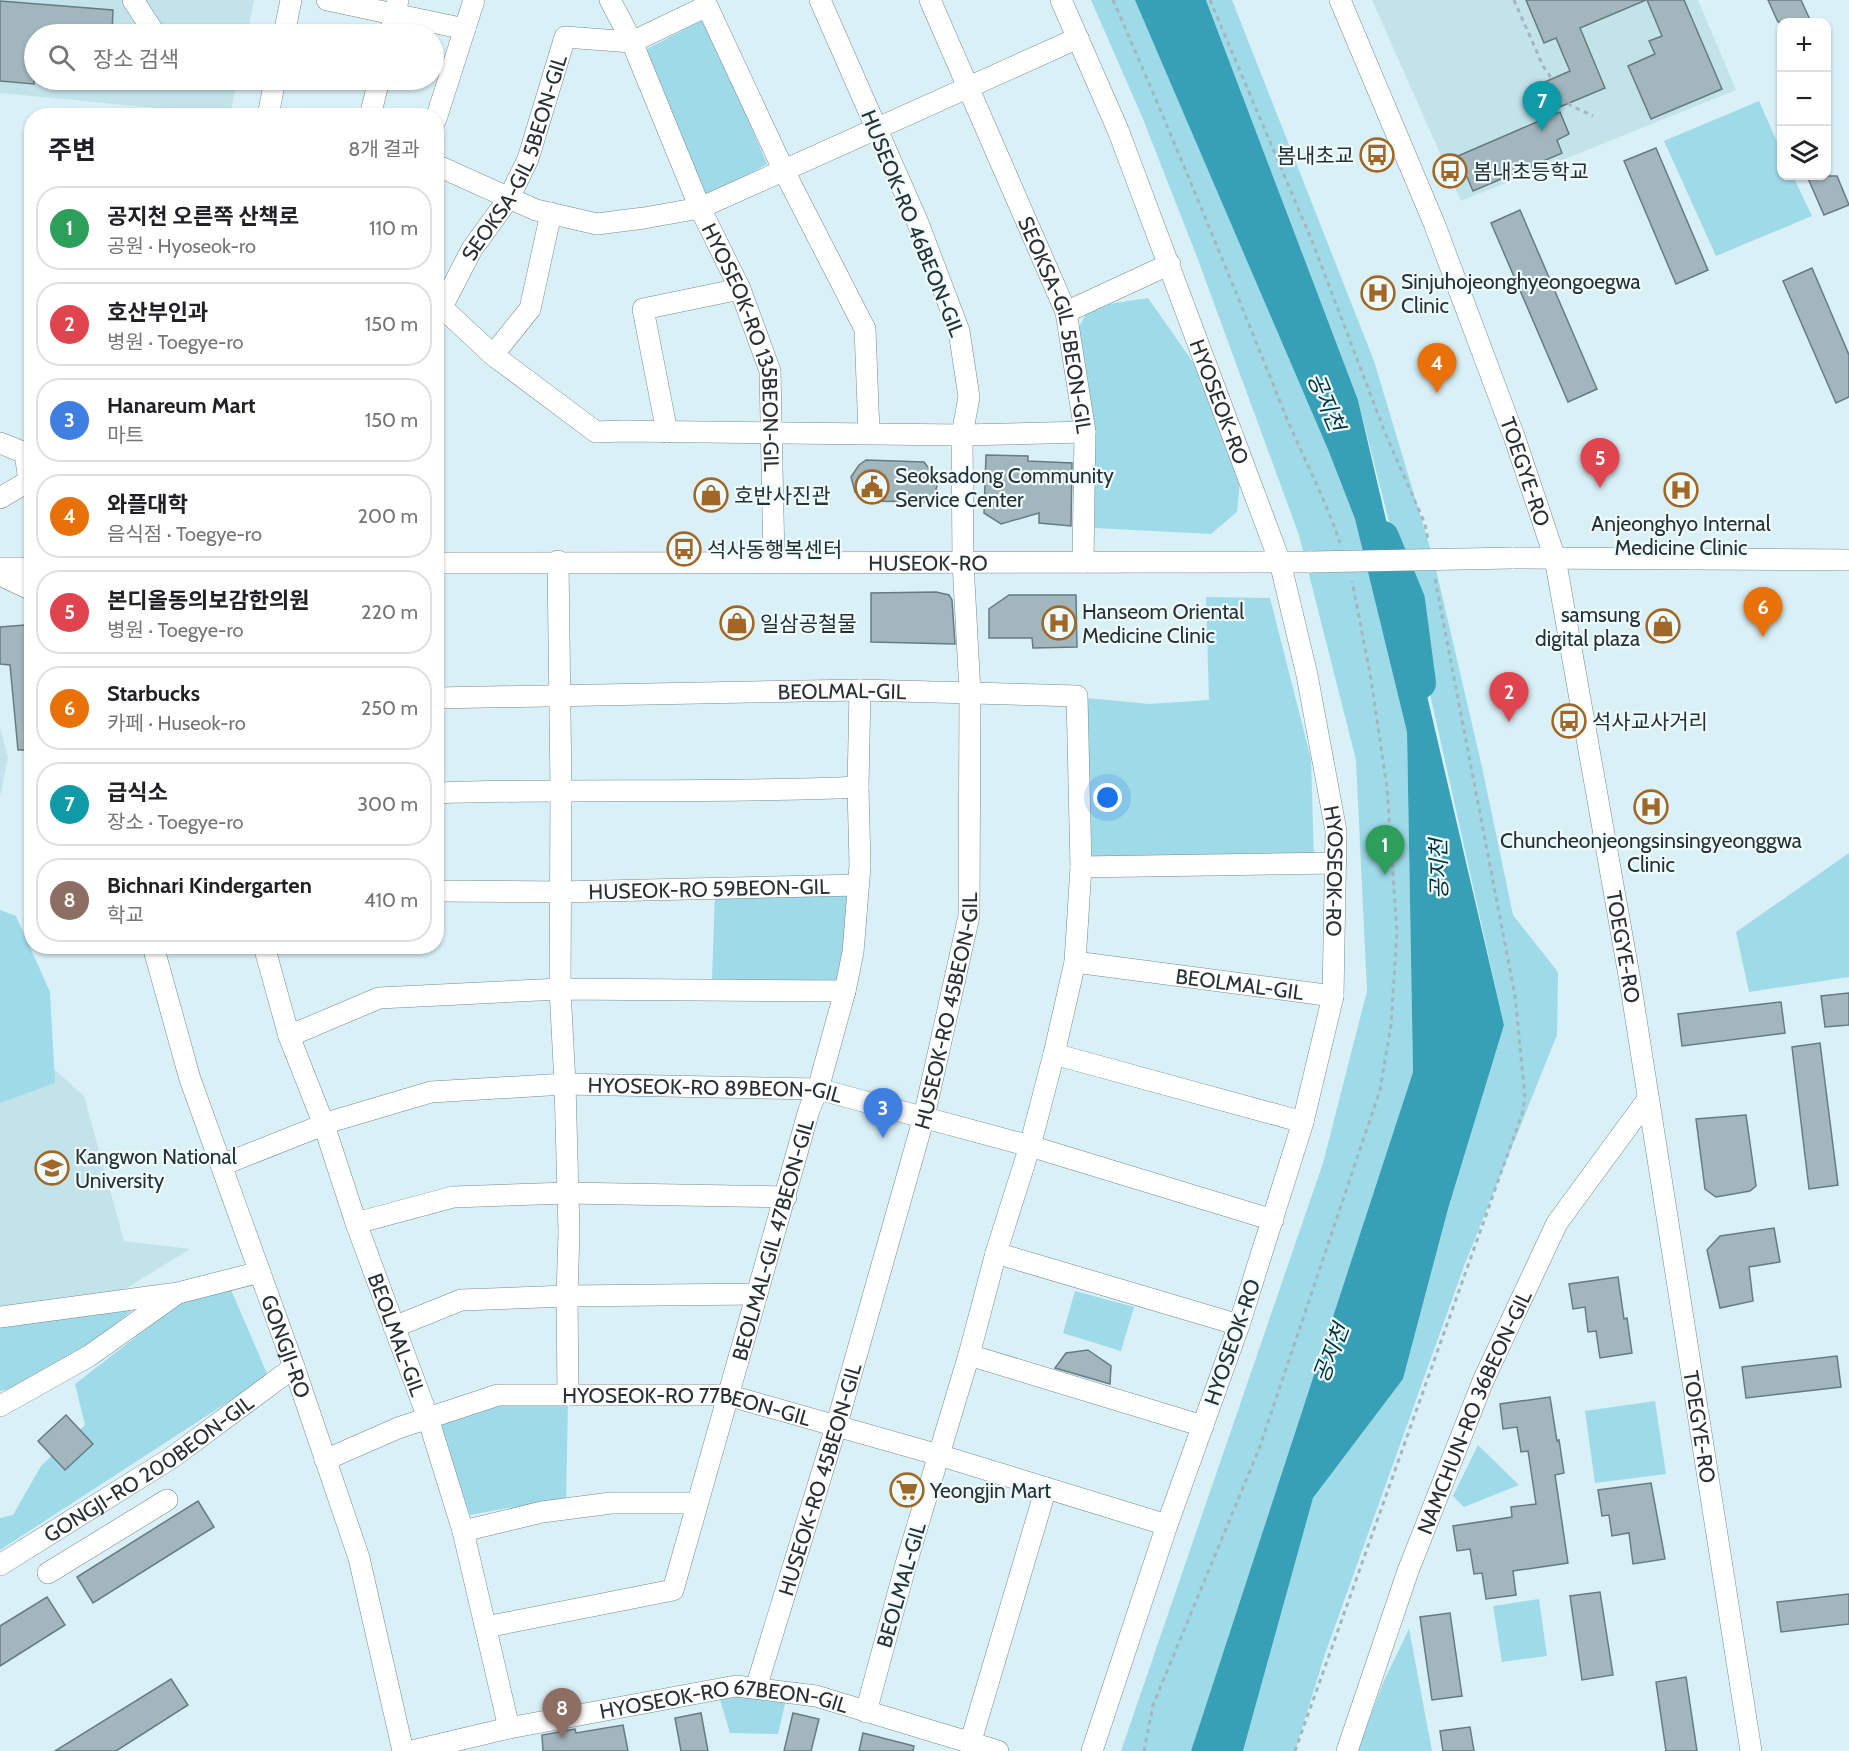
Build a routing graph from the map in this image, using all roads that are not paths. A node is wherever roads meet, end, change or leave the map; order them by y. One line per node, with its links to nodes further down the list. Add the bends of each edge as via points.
1 (133, 0): 11 (street)
2 (291, 0): 12 (street)
3 (327, 0): 10 (street)
4 (474, 0): 15 (street)
5 (610, 0): 17 (street, HYOSEOK-RO 135BEON-GIL)
6 (820, 0): 24 (street, HUSEOK-RO 46BEON-GIL)
7 (930, 0): 18 (street, SEOKSA-GIL 5BEON-GIL)
8 (1061, 0): 16 (street, HYOSEOK-RO)
9 (1340, 0): 45 (street, TOEGYE-RO, via 1434,223)
10 (395, 16): 13 (street)
11 (149, 24)
12 (286, 24)
13 (438, 24)
14 (444, 25): 15 (street)
15 (465, 29): 23 (street)
16 (1078, 38): 18 (street, HYOSEOK-RO 135BEON-GIL); 30 (street, HYOSEOK-RO)
17 (632, 42): 26 (street, via 707,6); 27 (street, SEOKSA-GIL 5BEON-GIL, via 565,37 528,159); 28 (street, HYOSEOK-RO 135BEON-GIL)
18 (969, 87): 24 (street, HYOSEOK-RO 135BEON-GIL); 34 (street, SEOKSA-GIL 5BEON-GIL)
19 (273, 90): 21 (street)
20 (376, 90): 22 (street)
21 (270, 108)
22 (372, 108)
23 (440, 108)
24 (877, 129): 26 (street, HYOSEOK-RO 135BEON-GIL); 40 (street, HUSEOK-RO 46BEON-GIL, via 959,331 969,397)
25 (444, 169): 27 (street, HYOSEOK-RO 135BEON-GIL)
26 (784, 171): 28 (street, HYOSEOK-RO 135BEON-GIL); 38 (street, via 865,328)
27 (508, 198): 29 (street, HYOSEOK-RO 135BEON-GIL); 32 (street, SEOKSA-GIL 5BEON-GIL)
28 (700, 208): 29 (street, HYOSEOK-RO 135BEON-GIL, via 597,224); 31 (street, HYOSEOK-RO 135BEON-GIL)
29 (551, 213): 35 (street, via 530,309)
30 (1170, 264): 34 (street); 49 (street, HYOSEOK-RO)
31 (740, 289): 36 (street, via 643,309); 39 (street, HYOSEOK-RO 135BEON-GIL, via 770,371)
32 (444, 296)
33 (444, 307): 35 (street, SEOKSA-GIL 5BEON-GIL)
34 (1066, 312): 37 (street, SEOKSA-GIL 5BEON-GIL)
35 (493, 355): 36 (street, SEOKSA-GIL 5BEON-GIL, via 596,432)
36 (667, 432): 39 (street, SEOKSA-GIL 5BEON-GIL)
37 (1085, 432): 40 (street, SEOKSA-GIL 5BEON-GIL); 51 (street)
38 (869, 433): 39 (street, SEOKSA-GIL 5BEON-GIL); 40 (street, SEOKSA-GIL 5BEON-GIL)
39 (772, 434): 48 (street, HYOSEOK-RO 135BEON-GIL)
40 (962, 435): 50 (street, HUSEOK-RO 46BEON-GIL)
41 (0, 443): 42 (street)
42 (24, 453)
43 (24, 484): 44 (street)
44 (0, 498)
45 (1555, 558): 46 (street); 49 (street, HUSEOK-RO, bridge); 75 (street, TOEGYE-RO)
46 (1849, 560)
47 (558, 561): 48 (street, HUSEOK-RO); 52 (street, HUSEOK-RO); 55 (street, HUSEOK-RO 59BEON-GIL)
48 (774, 561): 50 (street, HUSEOK-RO)
49 (1280, 561): 51 (street, HUSEOK-RO); 60 (street, HYOSEOK-RO, via 1307,675 1336,831)
50 (963, 562): 51 (street, HUSEOK-RO); 54 (street, HUSEOK-RO 45BEON-GIL)
51 (1083, 562)
52 (444, 563)
53 (860, 690): 54 (street, BEOLMAL-GIL); 55 (street, BEOLMAL-GIL); 57 (street, BEOLMAL-GIL 47BEON-GIL)
54 (970, 693): 61 (street, BEOLMAL-GIL, via 1077,696); 76 (street, HUSEOK-RO 45BEON-GIL, via 969,916)
55 (560, 695): 56 (street, BEOLMAL-GIL); 58 (street, HUSEOK-RO 59BEON-GIL)
56 (444, 698)
57 (858, 787): 58 (street); 62 (street, BEOLMAL-GIL 47BEON-GIL)
58 (561, 790): 59 (street); 64 (street, HUSEOK-RO 59BEON-GIL)
59 (444, 793)
60 (1336, 863): 61 (street); 70 (street, HYOSEOK-RO)
61 (1080, 867): 67 (street, BEOLMAL-GIL)
62 (858, 885): 64 (street, HUSEOK-RO 59BEON-GIL); 69 (street, BEOLMAL-GIL 47BEON-GIL, via 853,952)
63 (444, 891): 64 (street, HUSEOK-RO 59BEON-GIL)
64 (560, 892): 68 (street, HUSEOK-RO 59BEON-GIL)
65 (155, 954): 80 (street, GONGJI-RO, via 190,1079)
66 (266, 954): 71 (street, BEOLMAL-GIL)
67 (1075, 962): 70 (street, BEOLMAL-GIL); 72 (street, BEOLMAL-GIL)
68 (560, 989): 69 (street); 71 (street, via 380,998); 73 (street, HUSEOK-RO 59BEON-GIL)
69 (845, 991): 74 (street, BEOLMAL-GIL 47BEON-GIL)
70 (1333, 996): 77 (street, HYOSEOK-RO)
71 (289, 1036): 78 (street, BEOLMAL-GIL)
72 (1054, 1054): 77 (street); 79 (street, BEOLMAL-GIL)
73 (566, 1084): 74 (street, HYOSEOK-RO 89BEON-GIL); 78 (street, HYOSEOK-RO 89BEON-GIL, via 431,1092); 81 (street, HUSEOK-RO 59BEON-GIL)
74 (818, 1089): 76 (street, HYOSEOK-RO 89BEON-GIL); 82 (street, BEOLMAL-GIL 47BEON-GIL)
75 (1648, 1099): 119 (street, NAMCHUN-RO 36BEON-GIL, via 1557,1223 1483,1381 1408,1571); 120 (street, TOEGYE-RO)
76 (924, 1117): 79 (street, HYOSEOK-RO 89BEON-GIL); 100 (street, HUSEOK-RO 45BEON-GIL)
77 (1304, 1122): 83 (street, HYOSEOK-RO)
78 (324, 1125): 80 (street, HYOSEOK-RO 89BEON-GIL); 84 (street, BEOLMAL-GIL)
79 (1029, 1146): 83 (street, HYOSEOK-RO 89BEON-GIL); 85 (street, BEOLMAL-GIL)
80 (222, 1165): 86 (street, GONGJI-RO)
81 (567, 1193): 82 (street); 84 (street, via 453,1197); 89 (street, HUSEOK-RO 59BEON-GIL)
82 (786, 1197): 88 (street, BEOLMAL-GIL 47BEON-GIL)
83 (1273, 1220): 91 (street, HYOSEOK-RO)
84 (356, 1223): 92 (street, BEOLMAL-GIL)
85 (996, 1253): 91 (street); 93 (street, BEOLMAL-GIL)
86 (260, 1272): 87 (street); 94 (street, GONGJI-RO)
87 (178, 1293): 90 (street); 97 (street, via 89,1356)
88 (757, 1294): 89 (street); 96 (street, BEOLMAL-GIL 47BEON-GIL)
89 (567, 1296): 92 (street, via 461,1300); 95 (street, HUSEOK-RO 59BEON-GIL)
90 (0, 1317)
91 (1239, 1325): 99 (street, HYOSEOK-RO)
92 (394, 1327): 98 (street, BEOLMAL-GIL)
93 (969, 1355): 99 (street); 101 (street, BEOLMAL-GIL)
94 (294, 1367): 102 (street, GONGJI-RO); 108 (street, GONGJI-RO 200BEON-GIL, via 173,1457)
95 (568, 1395): 96 (street, HYOSEOK-RO 77BEON-GIL); 98 (street, HYOSEOK-RO 77BEON-GIL, via 498,1395)
96 (727, 1395): 100 (street, HYOSEOK-RO 77BEON-GIL); 105 (street, BEOLMAL-GIL 47BEON-GIL)
97 (0, 1406)
98 (428, 1418): 102 (street, HYOSEOK-RO 77BEON-GIL); 107 (street, BEOLMAL-GIL)
99 (1203, 1426): 106 (street, HYOSEOK-RO)
100 (836, 1427): 101 (street, HYOSEOK-RO 77BEON-GIL); 111 (street, HUSEOK-RO 45BEON-GIL)
101 (939, 1455): 103 (street, HYOSEOK-RO 77BEON-GIL); 112 (street, BEOLMAL-GIL)
102 (325, 1460): 115 (street, GONGJI-RO, via 359,1558)
103 (1046, 1488): 106 (street, HYOSEOK-RO 77BEON-GIL); 114 (street)
104 (167, 1500): 109 (street)
105 (697, 1503): 107 (street, via 611,1503 542,1512); 110 (street, BEOLMAL-GIL 47BEON-GIL, via 673,1590)
106 (1167, 1525): 118 (street, HYOSEOK-RO)
107 (463, 1531): 110 (street, BEOLMAL-GIL)
108 (0, 1565)
109 (48, 1573)
110 (486, 1627): 113 (street, BEOLMAL-GIL)
111 (756, 1688): 112 (street, HYOSEOK-RO 67BEON-GIL, via 816,1696); 113 (street, HYOSEOK-RO 67BEON-GIL, via 736,1686)
112 (866, 1712): 114 (street, HYOSEOK-RO 67BEON-GIL)
113 (509, 1728): 116 (street, HYOSEOK-RO 67BEON-GIL)
114 (970, 1744): 117 (street, HYOSEOK-RO 67BEON-GIL)
115 (403, 1751)
116 (412, 1751)
117 (998, 1751)
118 (1092, 1751)
119 (1347, 1751)
120 (1751, 1751)

